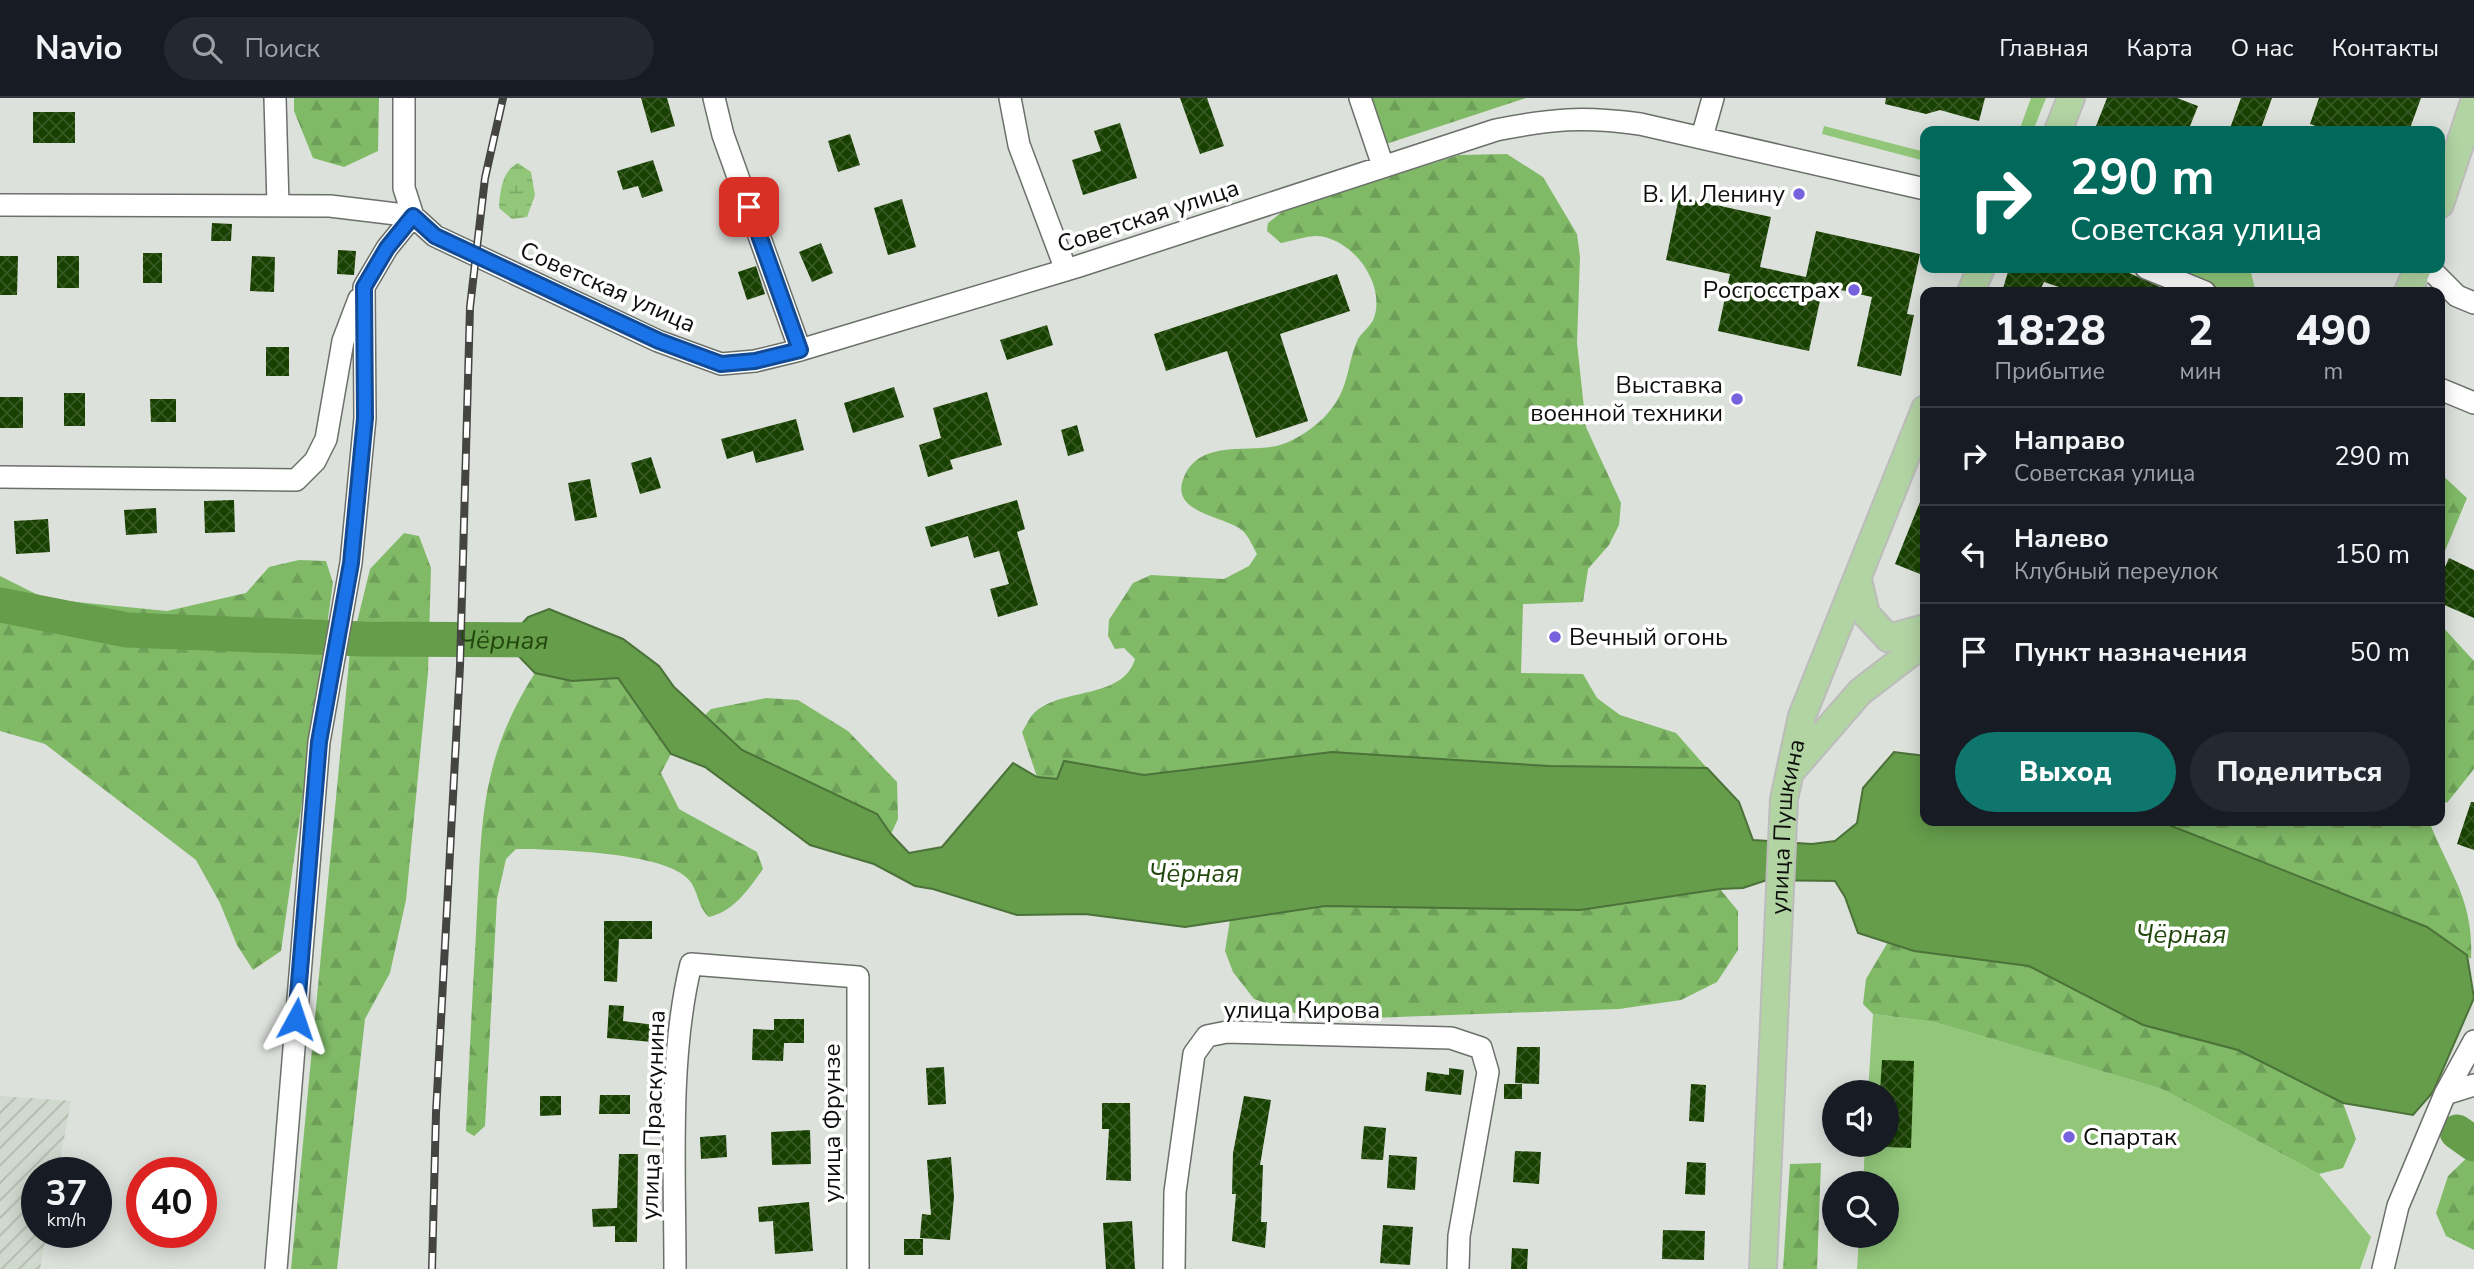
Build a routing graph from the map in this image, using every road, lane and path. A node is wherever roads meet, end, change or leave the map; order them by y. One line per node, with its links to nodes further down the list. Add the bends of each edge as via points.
1 (275, 98): 15 (street)
2 (404, 98): 16 (street, via 404,188)
3 (714, 98): 23 (street)
4 (1010, 98): 17 (street, via 1019,145)
5 (1360, 98): 11 (street)
6 (1713, 98): 10 (street)
7 (2071, 98): 9 (main road)
8 (2474, 102): 13 (main road)
9 (2060, 126)
10 (1702, 138): 11 (street, Советская улица, via 1591,117 1553,119 1496,130); 12 (street, Советская улица)
11 (1383, 166): 17 (street, Советская улица)
12 (1920, 188)
13 (2445, 189)
14 (0, 205): 15 (street)
15 (278, 205): 16 (street)
16 (413, 216): 20 (street); 23 (street, Советская улица, via 435,236 697,356 737,364)
17 (1066, 270): 23 (street, Советская улица)
18 (2158, 273): 21 (street)
19 (2435, 273): 22 (street, via 2457,296)
20 (364, 287): 27 (street, via 343,341 326,439 315,461 296,480); 36 (street, via 365,418 351,563 319,742)
21 (2193, 287)
22 (2474, 303)
23 (800, 350)
24 (2445, 391): 25 (street)
25 (2474, 403)
26 (1920, 422): 28 (main road, улица Пушкина)
27 (0, 477)
28 (1858, 580): 29 (main road, via 1866,614 1888,638); 31 (main road, улица Пушкина, via 1802,716)
29 (1920, 630)
30 (1920, 646): 31 (main road, via 1860,692)
31 (1792, 771): 41 (main road, улица Пушкина, via 1784,799 1777,917)
32 (858, 977): 37 (street, улица Праскунина, via 691,964 676,1098); 38 (street, улица Фрунзе)
33 (2474, 1041): 35 (street)
34 (2474, 1085): 35 (street)
35 (2445, 1094): 42 (street, via 2398,1206)
36 (276, 1269)
37 (675, 1269)
38 (858, 1269)
39 (1174, 1269): 40 (street, улица Кирова, via 1175,1192 1194,1054 1207,1037 1227,1032 1451,1038 1481,1048 1488,1072 1459,1236)
40 (1458, 1269)
41 (1763, 1269)
42 (2383, 1269)

